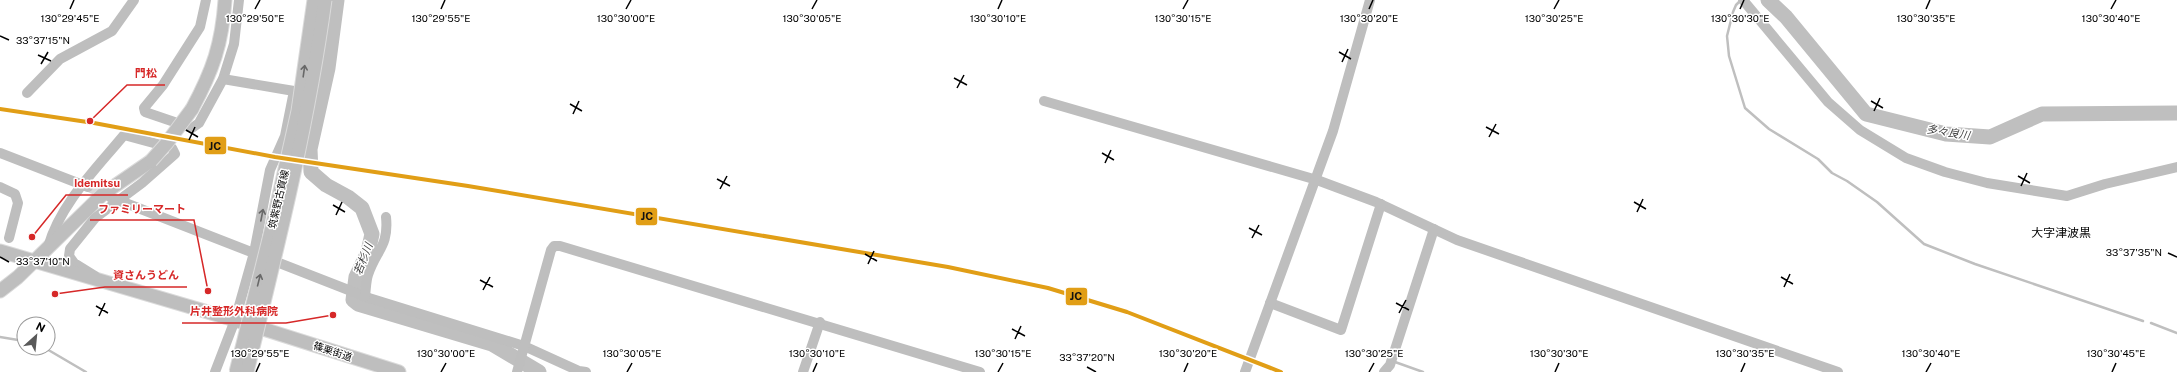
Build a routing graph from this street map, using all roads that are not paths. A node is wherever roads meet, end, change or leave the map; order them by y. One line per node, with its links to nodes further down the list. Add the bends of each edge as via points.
1 (134, 0): 10 (street, via 112,31 60,59)
2 (206, 0): 9 (street, via 200,28 163,85 144,108 145,112 192,128 200,123)
3 (225, 0): 19 (main road, bridge, via 222,34 214,67 192,109 151,161 112,186)
4 (239, 0): 9 (street, via 234,44)
5 (314, 0): 36 (main road, 筑紫野古賀線, one-way to 5, bridge, via 298,112)
6 (325, 0): 37 (main road, 筑紫野古賀線, bridge, via 306,114)
7 (1370, 0): 14 (street, via 1334,131)
8 (1743, 0): 13 (street, via 1828,102 1860,130 1906,158 1987,183 2067,196)
9 (223, 79): 26 (street, one-way to 9, via 270,170 285,136 294,91)
10 (27, 92)
11 (1044, 101): 14 (street)
12 (0, 153): 15 (street)
13 (2177, 167)
14 (1317, 180): 18 (street); 31 (street)
15 (86, 186): 17 (street, via 124,135 172,148 175,154 142,183); 23 (street, via 52,233)
16 (0, 187): 22 (street, via 15,194 18,203)
17 (113, 198): 24 (street); 26 (street)
18 (1381, 204): 21 (street); 31 (street, via 1341,330)
19 (85, 210): 23 (main road); 24 (street, via 74,231)
20 (386, 217): 30 (street, via 388,231 385,242 368,274)
21 (1434, 229): 44 (street, via 1390,365); 45 (street, via 1502,257)
22 (9, 238)
23 (48, 247): 27 (main road)
24 (70, 249): 28 (street, via 69,256 74,263)
25 (0, 251): 27 (main road, 篠栗街道)
26 (254, 253): 30 (street); 32 (street)
27 (33, 260): 28 (main road, 篠栗街道); 29 (main road, via 18,277)
28 (107, 283): 32 (main road, 篠栗街道)
29 (0, 291)
30 (364, 296): 34 (street)
31 (1270, 302): 43 (street)
32 (235, 320): 35 (street); 38 (main road, 篠栗街道)
33 (820, 322): 34 (street, via 554,246); 41 (street); 42 (street)
34 (524, 346): 39 (street); 40 (street)
35 (215, 372)
36 (236, 372)
37 (247, 372)
38 (399, 372)
39 (517, 372)
40 (586, 372)
41 (803, 372)
42 (980, 372)
43 (1245, 372)
44 (1384, 372)
45 (1838, 372)

